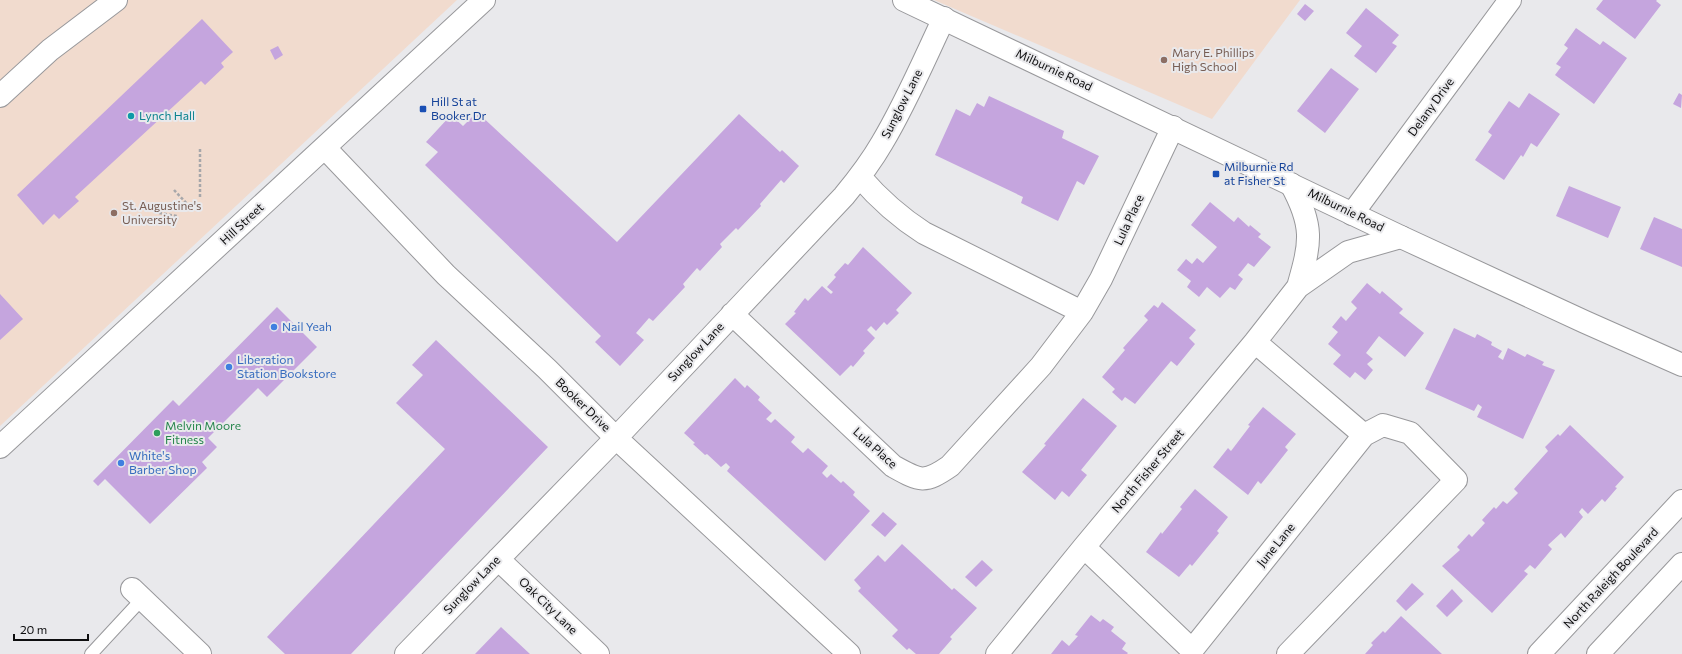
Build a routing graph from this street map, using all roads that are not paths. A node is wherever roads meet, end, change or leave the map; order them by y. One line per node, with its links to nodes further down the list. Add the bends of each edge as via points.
1 (116, 0): 6 (street, via 50,50)
2 (484, 0): 8 (street, Hill Street)
3 (904, 0): 5 (street, Milburnie Road)
4 (1510, 0): 11 (street, Delany Drive)
5 (944, 18): 7 (street, Milburnie Road); 9 (street, Sunglow Lane, via 904,104)
6 (0, 96)
7 (1173, 127): 10 (street, Milburnie Road); 14 (street, Lula Place, via 1101,279)
8 (325, 148): 19 (street, Booker Drive, via 446,275); 20 (street, Hill Street)
9 (860, 177): 14 (street, via 883,203 924,233); 15 (street, Sunglow Lane)
10 (1290, 184): 11 (street, Milburnie Road); 13 (street, North Fisher Street, via 1301,203 1307,222 1306,259)
11 (1352, 214): 12 (street, Milburnie Road)
12 (1401, 237): 13 (street, North Fisher Street, via 1348,252); 17 (street, Milburnie Road)
13 (1298, 287): 16 (street, North Fisher Street)
14 (1082, 312): 15 (street, Lula Place, via 1041,366 950,466 934,476 922,479 910,476 893,466)
15 (732, 314): 19 (street, Sunglow Lane)
16 (1255, 342): 18 (street); 22 (street, North Fisher Street)
17 (1682, 365)
18 (1364, 435): 26 (street, June Lane); 33 (street, via 1383,425 1410,433 1456,480)
19 (616, 438): 23 (street, Sunglow Lane); 31 (street, Booker Drive)
20 (0, 447)
21 (1682, 501): 34 (street, North Raleigh Boulevard)
22 (1084, 547): 26 (street, June Lane); 32 (street, North Fisher Street)
23 (498, 558): 29 (street, Sunglow Lane); 30 (street, Oak City Lane)
24 (1682, 564): 35 (street)
25 (137, 594): 27 (lane); 28 (street)
26 (1190, 652)
27 (91, 654)
28 (200, 654)
29 (406, 654)
30 (598, 654)
31 (849, 654)
32 (997, 654)
33 (1288, 654)
34 (1539, 654)
35 (1598, 654)

